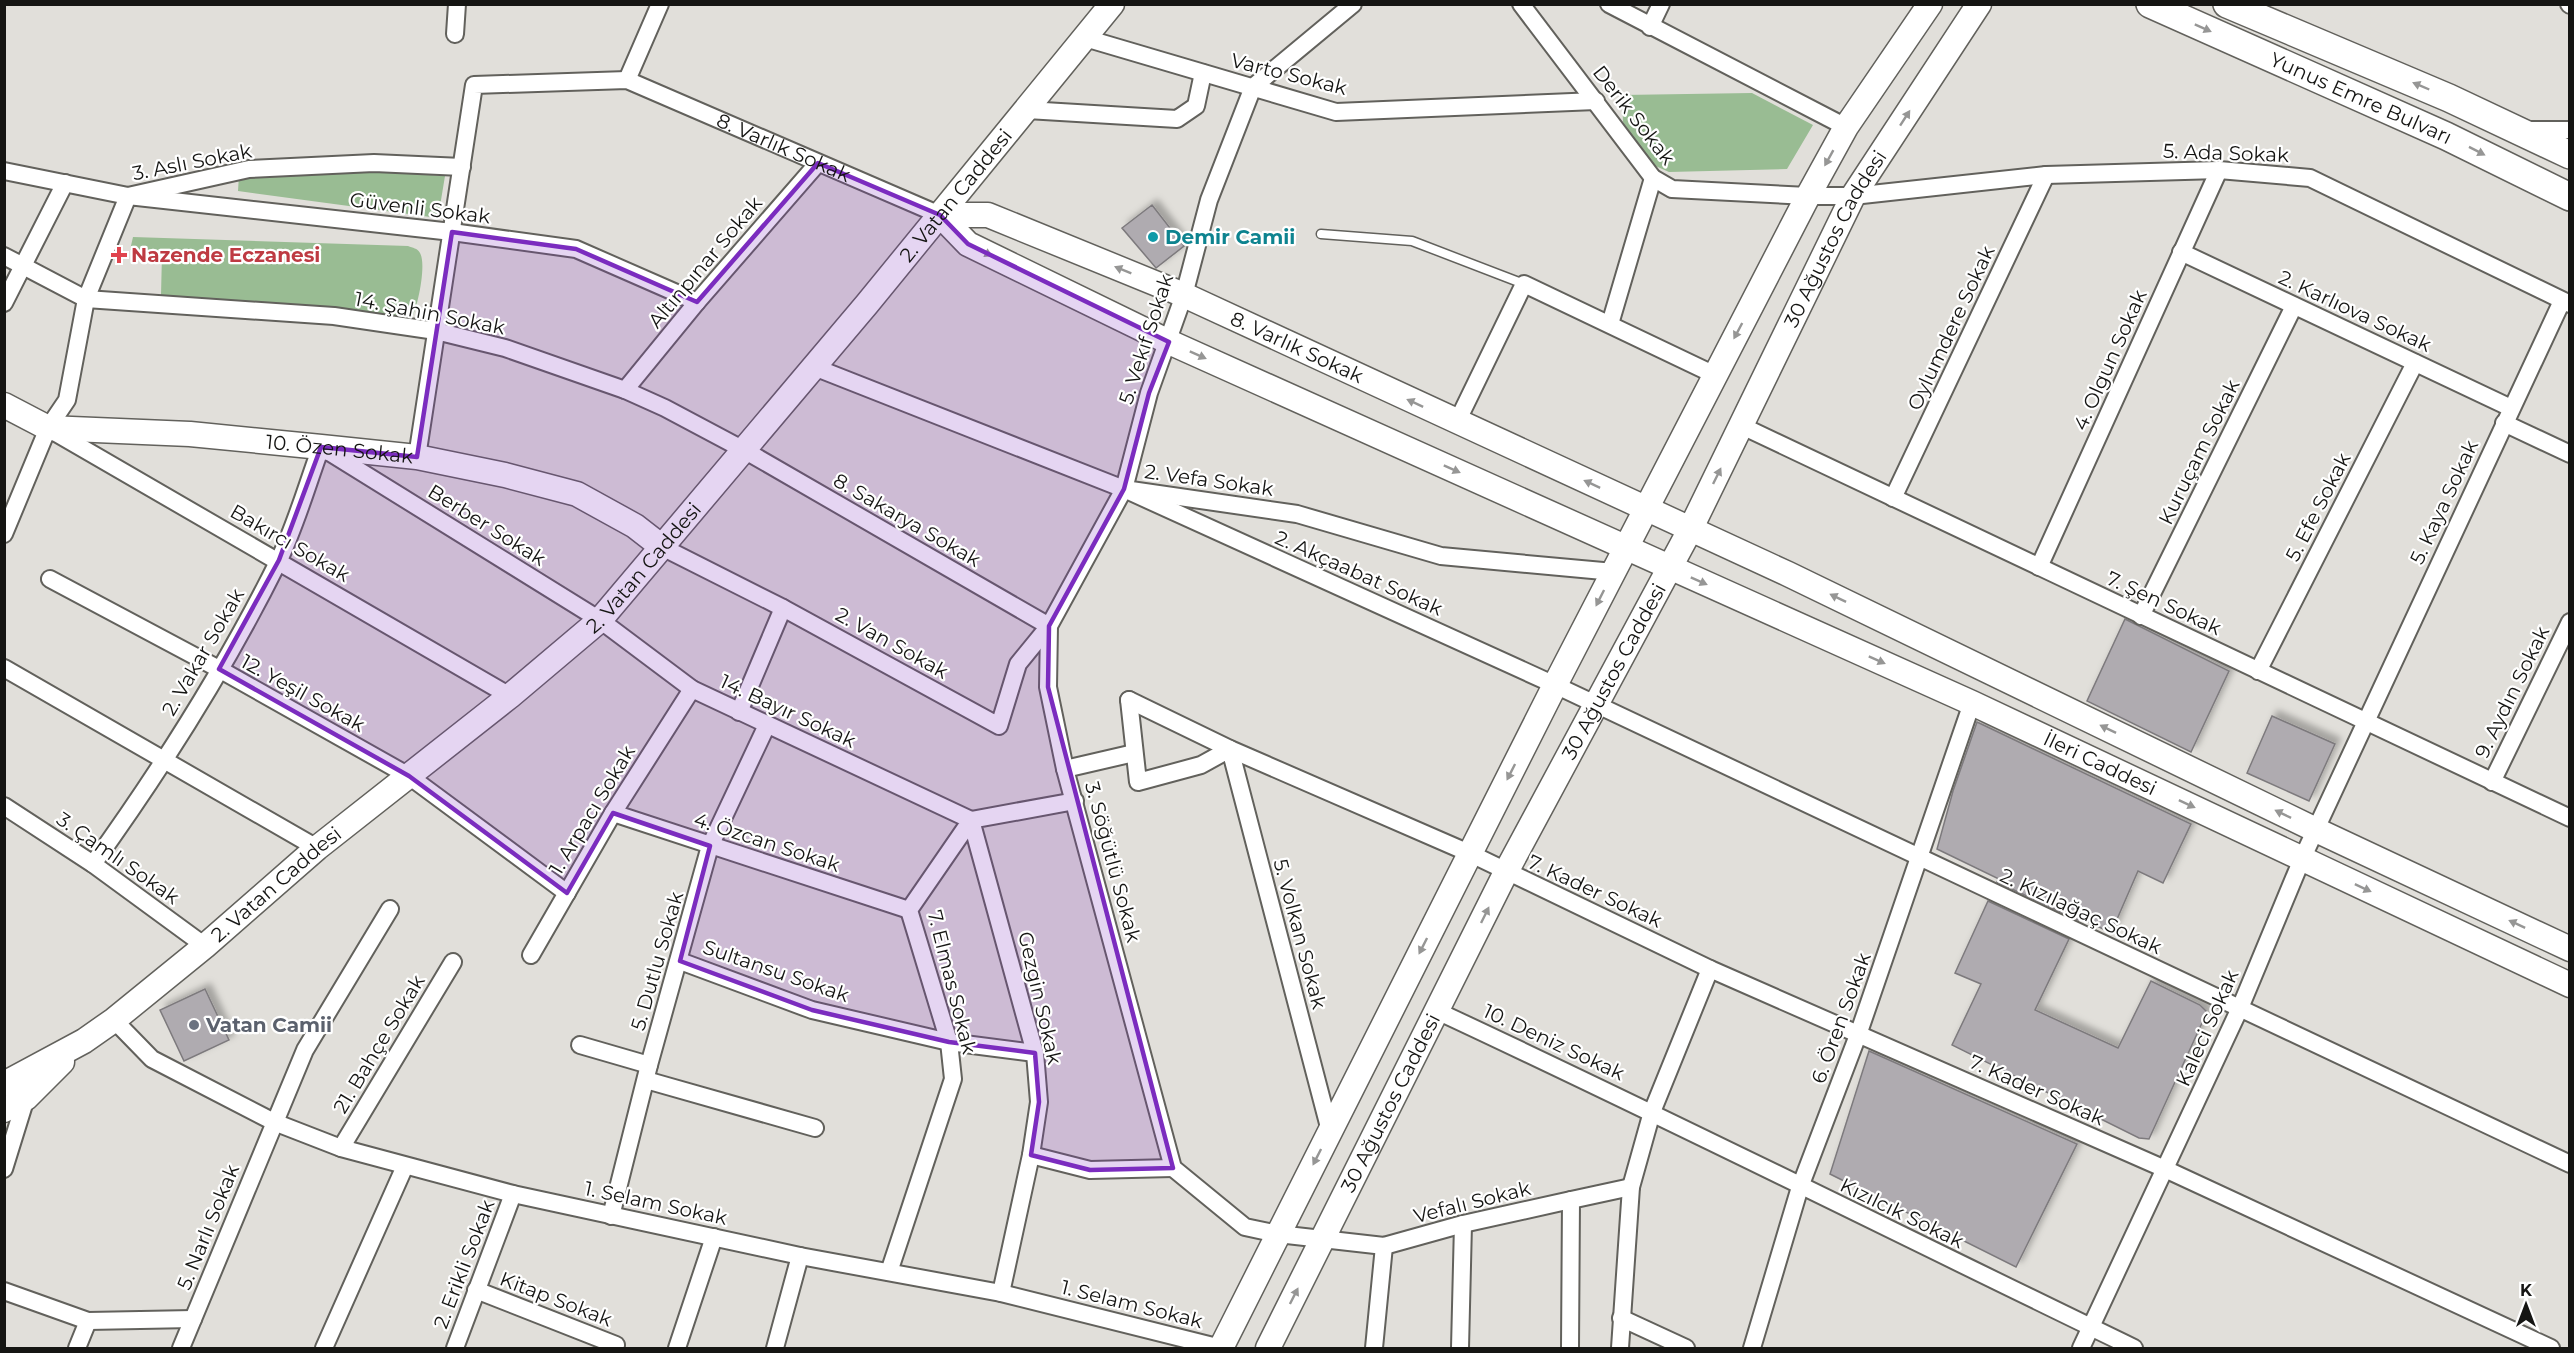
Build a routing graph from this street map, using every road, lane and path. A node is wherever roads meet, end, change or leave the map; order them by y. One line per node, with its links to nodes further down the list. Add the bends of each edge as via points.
1 (457, 4): 13 (street)
2 (660, 4): 16 (street)
3 (1112, 4): 14 (main road, 2. Vatan Caddesi)
4 (1353, 4): 17 (street, 5. Vekıf Sokak)
5 (1521, 4): 18 (street, Derik Sokak)
6 (1610, 4): 12 (street)
7 (1662, 4): 12 (street)
8 (1930, 4): 20 (main road, 30 Ağustos Caddesi)
9 (1979, 4): 33 (main road, 30 Ağustos Caddesi, one-way to 9)
10 (2150, 4): 34 (main road, Yunus Emre Bulvarı, one-way to 34, via 2446,136)
11 (2229, 5): 21 (main road, Yunus Emre Bulvarı, one-way to 11)
12 (1650, 27): 20 (street)
13 (455, 34)
14 (1085, 38): 15 (street, Varto Sokak); 19 (main road, 2. Vatan Caddesi)
15 (1203, 73): 17 (street, Varto Sokak); 19 (street, via 1196,106 1177,119)
16 (627, 80): 24 (street, 8. Varlık Sokak); 25 (street, via 474,85)
17 (1253, 87): 18 (street, Varto Sokak, via 1336,112); 42 (street, 5. Vekıf Sokak, via 1209,200)
18 (1596, 101): 29 (street, Derik Sokak)
19 (1027, 110): 35 (main road, 2. Vatan Caddesi)
20 (1846, 127): 32 (main road, 30 Ağustos Caddesi, one-way to 32)
21 (2516, 130): 22 (street); 23 (main road, Yunus Emre Bulvarı)
22 (2570, 130)
23 (2570, 155)
24 (818, 163): 35 (street, 8. Varlık Sokak); 44 (street, Altınpınar Sokak)
25 (462, 167): 31 (street, 3. Aslı Sokak, via 374,163 249,169); 36 (street)
26 (2219, 170): 28 (street, 5. Ada Sokak); 38 (street, 4. Olgun Sokak); 46 (street, 5. Ada Sokak, via 2310,177)
27 (4, 171): 30 (street, 3. Aslı Sokak)
28 (2046, 175): 33 (street, 5. Ada Sokak); 65 (street, Oylumdere Sokak)
29 (1653, 177): 32 (street, Derik Sokak, via 1672,189); 48 (street)
30 (65, 183): 31 (street, 3. Aslı Sokak); 40 (street)
31 (128, 196): 36 (street, Güvenli Sokak); 43 (street)
32 (1808, 196): 33 (street, Derik Sokak); 53 (main road, 30 Ağustos Caddesi, one-way to 53)
33 (1853, 196): 58 (main road, 30 Ağustos Caddesi)
34 (2570, 197)
35 (940, 215): 42 (main road, 8. Varlık Sokak, one-way to 35, via 988,214); 50 (main road, 8. Varlık Sokak, one-way to 50, via 968,244); 52 (main road, 2. Vatan Caddesi)
36 (452, 232): 44 (street, Güvenli Sokak, via 576,249); 49 (street)
37 (1321, 234): 41 (lane, via 1412,241)
38 (2181, 252): 47 (street, 2. Karlıova Sokak); 72 (street, 4. Olgun Sokak)
39 (4, 256): 40 (street)
40 (21, 267): 43 (street); 45 (street)
41 (1524, 284): 48 (street); 57 (street)
42 (1184, 295): 50 (street, 5. Vekıf Sokak); 57 (main road, 8. Varlık Sokak, one-way to 42)
43 (86, 299): 49 (street, 14. Şahin Sokak, via 334,316); 59 (street, via 67,400)
44 (697, 302): 54 (street, Altınpınar Sokak)
45 (4, 303)
46 (2566, 303): 56 (street, 5. Kaya Sokak)
47 (2294, 306): 51 (street, 2. Karlıova Sokak); 77 (street, Kuruçam Sokak)
48 (1610, 324): 53 (street)
49 (435, 331): 54 (street, 14. Şahin Sokak, via 505,348); 63 (street)
50 (1169, 342): 64 (street, 5. Vekıf Sokak, via 1149,393); 70 (main road, 8. Varlık Sokak, one-way to 70)
51 (2415, 363): 56 (street, 2. Karlıova Sokak); 83 (street, 5. Efe Sokak)
52 (814, 367): 61 (main road, 2. Vatan Caddesi); 64 (street, 2. Vefa Sokak)
53 (1715, 375): 66 (main road, 30 Ağustos Caddesi)
54 (625, 390): 61 (street, 14. Şahin Sokak)
55 (4, 405): 59 (main road, 10. Özen Sokak)
56 (2508, 416): 62 (street, 2. Karlıova Sokak); 89 (street, 5. Kaya Sokak)
57 (1457, 422): 66 (main road, 8. Varlık Sokak, one-way to 57)
58 (1742, 426): 65 (street, 7. Şen Sokak); 67 (main road, 30 Ağustos Caddesi, one-way to 58)
59 (48, 428): 60 (main road, 10. Özen Sokak, via 190,434); 68 (street); 71 (street, Bakırcı Sokak)
60 (321, 447): 63 (main road, 10. Özen Sokak); 71 (street, 2. Vakar Sokak); 78 (street, Berber Sokak)
61 (744, 450): 69 (main road, 2. Vatan Caddesi); 80 (street, 8. Sakarya Sokak)
62 (2570, 454)
63 (417, 457): 69 (main road, 10. Özen Sokak, via 577,494 634,526)
64 (1124, 489): 74 (street, 2. Vefa Sokak, via 1298,514 1441,556); 80 (street, 3. Söğütlü Sokak); 85 (street, 2. Akçaabat Sokak)
65 (1893, 498): 72 (street, 7. Şen Sokak)
66 (1645, 508): 67 (main road, İleri Caddesi); 70 (main road, 30 Ağustos Caddesi)
67 (1691, 528): 73 (main road, 30 Ağustos Caddesi); 102 (main road, İleri Caddesi, one-way to 67)
68 (4, 534)
69 (662, 547): 76 (street, 2. Van Sokak); 78 (main road, 2. Vatan Caddesi)
70 (1626, 548): 73 (main road, İleri Caddesi); 74 (main road, 30 Ağustos Caddesi)
71 (279, 560): 82 (street, 2. Vakar Sokak); 86 (street, Bakırcı Sokak)
72 (2039, 567): 77 (street, 7. Şen Sokak)
73 (1670, 568): 85 (main road, 30 Ağustos Caddesi); 87 (main road, İleri Caddesi, one-way to 87)
74 (1614, 572): 85 (main road, 30 Ağustos Caddesi, one-way to 85)
75 (50, 579): 82 (street, 12. Yeşil Sokak)
76 (783, 608): 80 (street, 2. Van Sokak, via 999,726 1018,664); 88 (street)
77 (2141, 616): 83 (street, 7. Şen Sokak)
78 (600, 620): 84 (street, 14. Bayır Sokak); 86 (main road, 2. Vatan Caddesi)
79 (2570, 622): 96 (street, 9. Aydın Sokak)
80 (1049, 626): 94 (street, 3. Söğütlü Sokak, via 1048,687)
81 (4, 668): 93 (street)
82 (219, 669): 93 (street, 2. Vakar Sokak); 95 (street, 12. Yeşil Sokak)
83 (2258, 671): 89 (street, 7. Şen Sokak)
84 (692, 689): 88 (street, 14. Bayır Sokak); 99 (street, 1. Arpacı Sokak)
85 (1576, 695): 105 (main road, 30 Ağustos Caddesi, one-way to 105); 106 (street, 2. Kızılağaç Sokak); 109 (main road, 30 Ağustos Caddesi)
86 (510, 696): 95 (main road, 2. Vatan Caddesi)
87 (1972, 703): 106 (street, 6. Ören Sokak); 107 (main road, İleri Caddesi, one-way to 107)
88 (739, 712): 90 (street, 14. Bayır Sokak)
89 (2365, 722): 96 (street, 7. Şen Sokak); 102 (street, Kaleci Sokak)
90 (767, 725): 101 (street, 14. Bayır Sokak); 103 (street, 5. Dutlu Sokak)
91 (1230, 749): 92 (street, via 1202,765 1138,782); 92 (street, via 1129,700); 105 (street); 135 (street, 5. Volkan Sokak)
92 (1134, 753): 94 (street)
93 (163, 761): 104 (street); 108 (street, 2. Vakar Sokak)
94 (1065, 769): 97 (street, 3. Söğütlü Sokak)
95 (408, 776): 104 (main road, 2. Vatan Caddesi); 110 (street, 12. Yeşil Sokak)
96 (2492, 782): 100 (street, 7. Şen Sokak)
97 (1075, 801): 101 (street); 140 (street, 3. Söğütlü Sokak)
98 (4, 806): 108 (street, 3. Çamlı Sokak)
99 (612, 813): 103 (street, 4. Özcan Sokak); 110 (street, 1. Arpacı Sokak)
100 (2570, 818)
101 (971, 820): 112 (street, 7. Elmas Sokak); 127 (street, Gezgin Sokak)
102 (2316, 830): 107 (street, Kaleci Sokak); 114 (main road, İleri Caddesi, one-way to 102)
103 (711, 846): 112 (street, 4. Özcan Sokak); 116 (street, 5. Dutlu Sokak)
104 (317, 848): 113 (main road, 2. Vatan Caddesi)
105 (1469, 853): 109 (street); 135 (main road, 30 Ağustos Caddesi, one-way to 135)
106 (1921, 858): 120 (street, 2. Kızılağaç Sokak); 123 (street, 6. Ören Sokak)
107 (2302, 859): 119 (main road, İleri Caddesi, one-way to 119); 120 (street, Kaleci Sokak)
108 (93, 864): 113 (street, 3. Çamlı Sokak)
109 (1506, 872): 118 (street, 7. Kader Sokak); 121 (main road, 30 Ağustos Caddesi, one-way to 109)
110 (567, 893): 115 (street, 1. Arpacı Sokak)
111 (390, 909): 133 (street, 5. Narlı Sokak, via 305,1050)
112 (909, 910): 125 (street, 7. Elmas Sokak)
113 (205, 946): 122 (main road, 2. Vatan Caddesi)
114 (2570, 949)
115 (531, 955)
116 (680, 961): 125 (street, Sultansu Sokak, via 812,1010); 128 (street, 5. Dutlu Sokak)
117 (453, 962): 136 (street, 21. Bahçe Sokak)
118 (1710, 969): 123 (street, 7. Kader Sokak); 132 (street)
119 (2570, 985)
120 (2240, 1008): 138 (street, 2. Kızılağaç Sokak); 142 (street, Kaleci Sokak)
121 (1437, 1011): 132 (street, 10. Deniz Sokak); 151 (main road, 30 Ağustos Caddesi)
122 (114, 1020): 124 (main road, 2. Vatan Caddesi); 133 (street, 1. Selam Sokak, via 152,1059)
123 (1858, 1035): 142 (street, 7. Kader Sokak); 144 (street, 6. Ören Sokak)
124 (84, 1041): 129 (main road, 2. Vatan Caddesi); 130 (main road, 2. Vatan Caddesi)
125 (949, 1042): 127 (street, Sultansu Sokak); 154 (street, 7. Elmas Sokak, via 953,1079)
126 (580, 1045): 128 (street)
127 (1035, 1053): 137 (street, Gezgin Sokak, via 1039,1102)
128 (647, 1073): 134 (street); 147 (street, 5. Dutlu Sokak)
129 (4, 1084)
130 (26, 1098): 131 (main road, 2. Vatan Caddesi); 141 (street)
131 (4, 1110)
132 (1652, 1112): 143 (street); 144 (street, Kızılcık Sokak)
133 (274, 1122): 136 (street, 1. Selam Sokak); 159 (street, 5. Narlı Sokak)
134 (815, 1128)
135 (1330, 1131): 149 (main road, 30 Ağustos Caddesi, one-way to 149)
136 (341, 1149): 139 (street, 1. Selam Sokak)
137 (1030, 1155): 140 (street, via 1090,1170); 157 (street, Gezgin Sokak)
138 (2570, 1164)
139 (405, 1166): 145 (street, 1. Selam Sokak); 164 (street)
140 (1173, 1168): 149 (street, via 1245,1227)
141 (4, 1169)
142 (2165, 1169): 161 (street, Kaleci Sokak); 179 (street, 7. Kader Sokak)
143 (1631, 1187): 146 (street, Vefalı Sokak); 158 (street)
144 (1800, 1187): 161 (street, Kızılcık Sokak); 176 (street, 6. Ören Sokak)
145 (513, 1194): 147 (street, 1. Selam Sokak); 155 (street, 2. Erikli Sokak)
146 (1570, 1200): 148 (street, Vefalı Sokak); 173 (street)
147 (611, 1216): 150 (street, 1. Selam Sokak)
148 (1462, 1224): 152 (street, Vefalı Sokak); 172 (street)
149 (1278, 1234): 151 (street); 169 (main road, 30 Ağustos Caddesi)
150 (714, 1237): 153 (street, 1. Selam Sokak); 167 (street)
151 (1323, 1240): 152 (street); 170 (main road, 30 Ağustos Caddesi, one-way to 151)
152 (1384, 1246): 171 (street)
153 (800, 1256): 154 (street, 1. Selam Sokak); 168 (street)
154 (889, 1272): 157 (street, 1. Selam Sokak)
155 (476, 1290): 165 (street, 2. Erikli Sokak); 166 (street, Kitap Sokak, via 616,1345)
156 (4, 1291): 160 (street)
157 (1000, 1293): 169 (street, 1. Selam Sokak)
158 (1621, 1318): 174 (street); 175 (street)
159 (193, 1319): 160 (street); 163 (street, 5. Narlı Sokak)
160 (88, 1321): 162 (street)
161 (2090, 1327): 177 (street, Kaleci Sokak); 178 (street, Kızılcık Sokak)
162 (77, 1348)
163 (181, 1348)
164 (324, 1348)
165 (454, 1348)
166 (615, 1348)
167 (677, 1348)
168 (775, 1348)
169 (1221, 1348)
170 (1268, 1348)
171 (1374, 1348)
172 (1461, 1348)
173 (1570, 1348)
174 (1620, 1348)
175 (1686, 1348)
176 (1752, 1348)
177 (2081, 1348)
178 (2134, 1348)
179 (2552, 1348)

